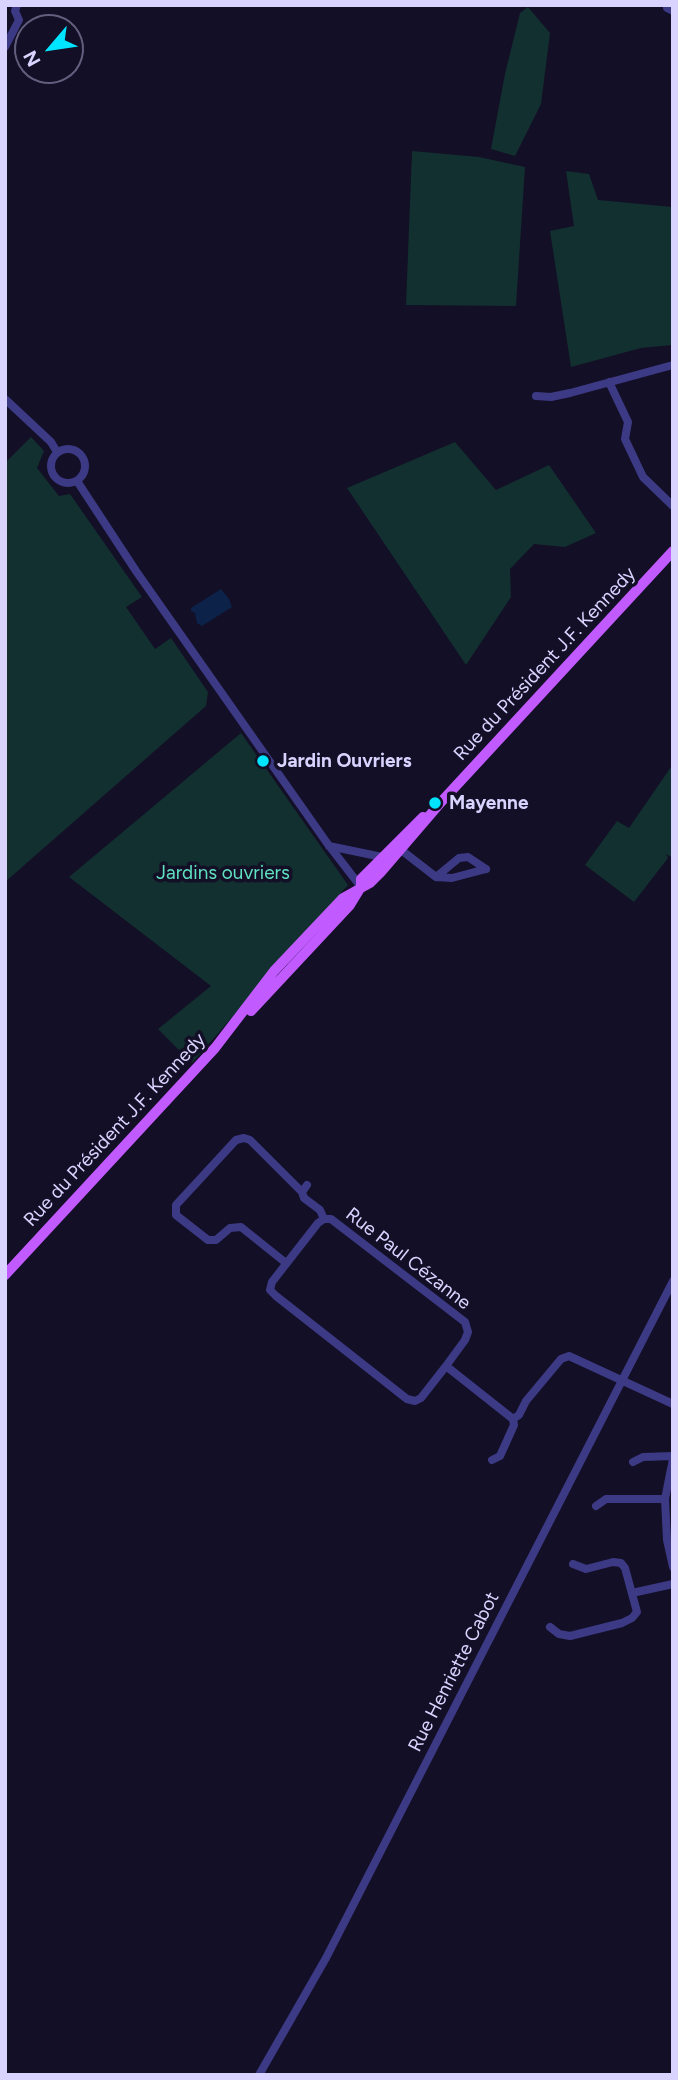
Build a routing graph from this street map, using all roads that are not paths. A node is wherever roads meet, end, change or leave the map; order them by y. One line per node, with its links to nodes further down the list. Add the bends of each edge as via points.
1 (18, 5): 4 (street, via 19,20)
2 (667, 5): 3 (street)
3 (673, 10)
4 (5, 47)
5 (673, 365): 6 (street)
6 (609, 382): 7 (street, via 551,397); 11 (street, via 628,422 625,439 643,477)
7 (536, 396)
8 (5, 398): 9 (street)
9 (57, 452): 10 (street, via 50,466 53,476 67,484); 10 (street, via 67,449 82,456 84,473)
10 (77, 481): 13 (street)
11 (673, 506)
12 (673, 551): 14 (main road, Rue du Président J.F. Kennedy)
13 (329, 846): 15 (street); 17 (street)
14 (398, 847): 15 (main road, Rue du Président J.F. Kennedy); 16 (street); 17 (main road, Rue du Président J.F. Kennedy, via 370,883)
15 (382, 857): 17 (main road, Rue du Président J.F. Kennedy, via 361,879)
16 (436, 877): 16 (street, via 459,858 468,857 486,869 452,878)
17 (360, 887): 20 (main road, Rue du Président J.F. Kennedy, via 343,898 274,971 221,1040)
18 (324, 1219): 19 (street, Rue Paul Cézanne); 19 (street, via 304,1198 305,1188 244,1138 236,1140 176,1205 176,1215 208,1240 241,1227); 22 (street, Rue Paul Cézanne, via 331,1219 465,1322 466,1340)
19 (286, 1263): 22 (street, Rue Paul Cézanne, via 270,1290 407,1399 421,1398)
20 (5, 1275)
21 (673, 1281): 23 (street, Rue Henriette Cabot)
22 (446, 1366): 25 (street)
23 (623, 1380): 24 (street); 25 (street, via 565,1357); 36 (street, Rue Henriette Cabot, via 326,1958)
24 (673, 1405)
25 (513, 1419): 27 (street, via 500,1456)
26 (673, 1457): 28 (street, via 643,1457); 29 (street)
27 (492, 1460)
28 (633, 1462)
29 (666, 1499): 30 (street, via 606,1499); 32 (street)
30 (596, 1506)
31 (573, 1564): 34 (street, via 586,1569 621,1563)
32 (673, 1567)
33 (673, 1584): 34 (street)
34 (632, 1594): 35 (street, via 637,1612 622,1623 570,1636)
35 (550, 1627)
36 (259, 2075)

